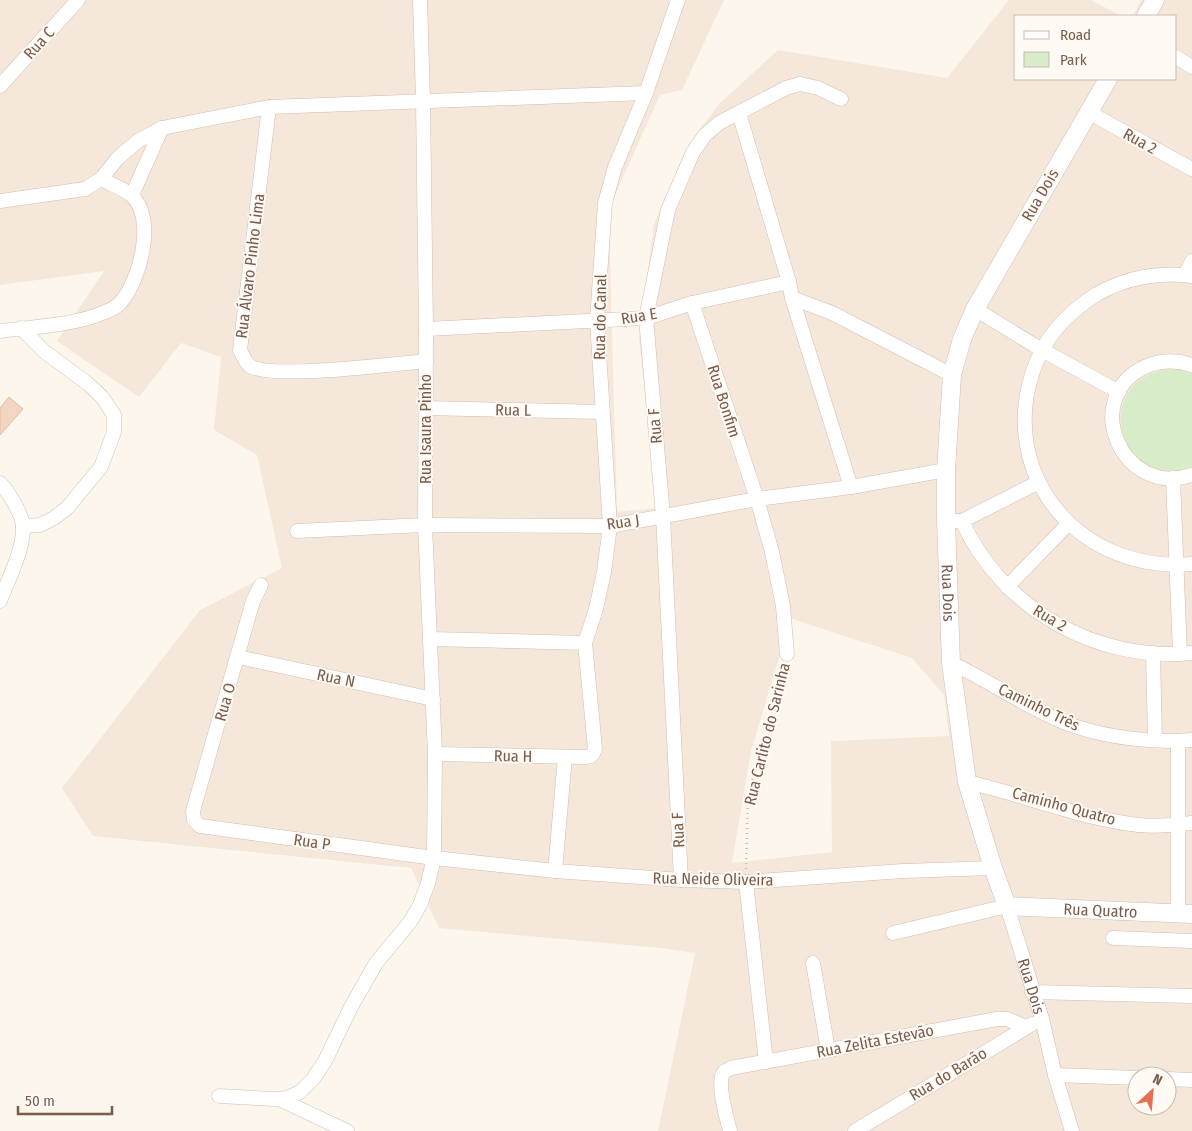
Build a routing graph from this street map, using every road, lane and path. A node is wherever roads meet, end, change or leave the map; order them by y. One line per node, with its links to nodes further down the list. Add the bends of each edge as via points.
1 (78, 0): 9 (street, Rua C)
2 (420, 0): 12 (street, Rua Isaura Pinho)
3 (678, 0): 10 (street, Rua do Canal)
4 (1155, 0): 5 (street)
5 (1147, 15)
6 (1177, 58): 7 (street)
7 (1192, 66)
8 (1107, 80): 14 (street, Rua Dois)
9 (0, 86)
10 (646, 93): 12 (street); 28 (street, Rua do Canal, via 615,167 605,203)
11 (841, 99): 15 (street, Rua F, via 800,84)
12 (423, 100): 13 (street); 30 (street, Rua Isaura Pinho)
13 (269, 107): 16 (street); 33 (street, Rua Álvaro Pinho Lima, via 240,350 244,360 258,369 283,372)
14 (1088, 112): 17 (street, Rua 2); 26 (street, Rua Dois)
15 (739, 113): 23 (street); 27 (street, Rua F, via 719,123 693,152 668,210)
16 (162, 128): 18 (street, via 127,150); 19 (street)
17 (1192, 169)
18 (100, 180): 19 (street); 20 (street, via 84,189)
19 (132, 195): 29 (street, via 139,206 145,239 132,283 121,303 87,319)
20 (0, 201)
21 (1192, 260): 22 (street)
22 (1188, 276): 32 (street, via 1168,274 1134,279 1103,291 1074,310)
23 (789, 282): 24 (street); 25 (street, Rua E)
24 (792, 298): 35 (street, via 832,313); 44 (street)
25 (692, 304): 27 (street, Rua E); 45 (street, Rua Bonfim)
26 (974, 309): 32 (street); 35 (street, Rua Dois)
27 (646, 318): 28 (street, Rua E); 46 (street, Rua F)
28 (597, 320): 30 (street, Rua E); 38 (street, Rua do Canal)
29 (20, 328): 31 (street); 50 (street, via 45,352 88,383 114,414 114,432 102,467 67,508 54,518 40,526)
30 (426, 329): 33 (street, Rua Isaura Pinho)
31 (0, 331)
32 (1042, 350): 36 (street); 42 (street, via 1030,382 1025,415 1028,450)
33 (426, 361): 37 (street, Rua Isaura Pinho)
34 (1192, 365): 36 (street, via 1170,361 1150,365 1132,376)
35 (952, 375): 39 (street, Rua Dois)
36 (1119, 392): 41 (street, via 1112,425 1121,451 1141,470 1153,476)
37 (425, 408): 38 (street, Rua L); 49 (street, Rua Isaura Pinho)
38 (602, 412): 51 (street, Rua do Canal)
39 (946, 470): 44 (street, Rua J); 47 (street, Rua Dois)
40 (1192, 474): 41 (street)
41 (1173, 478): 54 (street)
42 (1039, 482): 47 (street); 48 (street)
43 (0, 483): 50 (street)
44 (851, 487): 45 (street, Rua J)
45 (756, 499): 46 (street, Rua J); 62 (street, Rua Carlito do Sarinha, via 772,552 783,606)
46 (663, 516): 51 (street, Rua J); 76 (street, Rua F)
47 (954, 521): 56 (street, Rua 2); 64 (street, Rua Dois)
48 (1069, 524): 54 (street, via 1111,552 1143,562); 56 (street)
49 (425, 525): 51 (street, Rua J); 52 (street, Rua J); 58 (street, Rua Isaura Pinho)
50 (23, 526): 57 (street, via 20,546)
51 (610, 526): 59 (street, Rua do Canal, via 596,609)
52 (297, 530)
53 (1192, 564): 54 (street)
54 (1177, 565): 61 (street)
55 (261, 585): 63 (street, Rua O, via 253,601)
56 (1007, 587): 60 (street, Rua 2, via 1050,621 1075,633 1118,648)
57 (0, 601)
58 (431, 639): 59 (street); 65 (street, Rua Isaura Pinho)
59 (585, 643): 69 (street, Rua H, via 595,749 592,756)
60 (1153, 653): 61 (street, Rua 2); 66 (street)
61 (1186, 653)
62 (787, 654): 77 (path, Rua Carlito do Sarinha, via 748,796)
63 (238, 657): 65 (street, Rua N); 71 (street, Rua O, via 193,811)
64 (950, 663): 66 (street, Caminho Três, via 1074,726 1110,735); 70 (street, Rua Dois)
65 (433, 699): 68 (street, Rua Isaura Pinho)
66 (1155, 740): 67 (street, Caminho Três)
67 (1185, 740): 72 (street)
68 (435, 754): 69 (street, Rua H); 73 (street, Rua Isaura Pinho)
69 (565, 757): 75 (street)
70 (967, 782): 72 (street, Caminho Quatro, via 1093,817 1140,825); 74 (street, Rua Dois)
71 (194, 820): 73 (street, Rua P, via 209,828)
72 (1186, 824): 79 (street)
73 (434, 858): 75 (street, Rua Neide Oliveira); 95 (street, Rua Isaura Pinho, via 420,905 376,963 313,1079 300,1092)
74 (993, 868): 77 (street, Rua Neide Oliveira); 78 (street, Rua Dois)
75 (555, 871): 76 (street, Rua Neide Oliveira)
76 (681, 880): 77 (street, Rua Neide Oliveira)
77 (746, 882): 89 (street)
78 (1007, 906): 79 (street, Rua Quatro); 80 (street); 84 (street, Rua Dois)
79 (1185, 914)
80 (893, 933)
81 (1112, 938): 82 (street)
82 (1192, 941)
83 (813, 963): 88 (street)
84 (1032, 992): 85 (street); 86 (street, Rua Dois)
85 (1192, 996)
86 (1042, 1019): 87 (street, Rua do Barão); 90 (street, Rua Dois)
87 (1026, 1027): 88 (street, Rua Zelita Estevão, via 1007,1019 997,1019); 98 (street, Rua do Barão)
88 (828, 1050): 89 (street, Rua Zelita Estevão)
89 (766, 1062): 97 (street, Rua Zelita Estevão, via 725,1071 721,1086)
90 (1055, 1075): 91 (street); 99 (street, Rua Dois)
91 (1127, 1078)
92 (1177, 1079): 93 (street)
93 (1192, 1080)
94 (219, 1096): 95 (street)
95 (279, 1099): 96 (street)
96 (347, 1131)
97 (730, 1131)
98 (855, 1131)
99 (1072, 1131)

